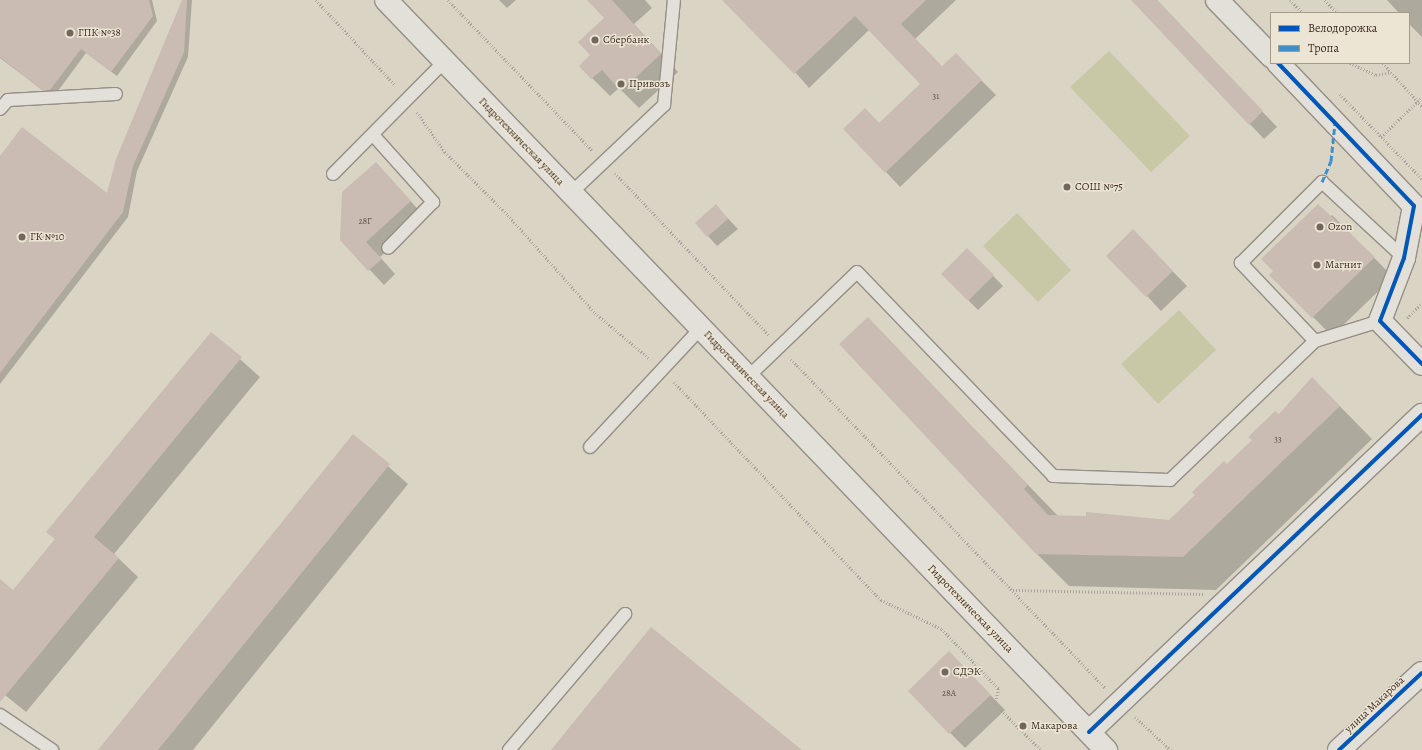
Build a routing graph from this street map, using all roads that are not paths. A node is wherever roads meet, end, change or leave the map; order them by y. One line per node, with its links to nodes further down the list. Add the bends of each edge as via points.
1 (386, 0): 5 (main road, Гидротехническая улица)
2 (674, 0): 11 (lane, via 664,105)
3 (1218, 0): 4 (main road)
4 (1270, 55)
5 (444, 62): 9 (lane); 11 (main road, Гидротехническая улица)
6 (1279, 64): 13 (main road, via 1414,206)
7 (116, 94): 8 (lane, via 8,100)
8 (0, 110)
9 (374, 136): 10 (lane); 12 (lane, via 433,202)
10 (333, 174)
11 (571, 193): 15 (main road, Гидротехническая улица)
12 (388, 248)
13 (1404, 258): 14 (main road); 16 (lane, via 1322,182 1241,263)
14 (1380, 321): 16 (lane); 17 (main road)
15 (701, 328): 18 (main road, Гидротехническая улица); 20 (lane)
16 (1315, 341): 18 (lane, via 1170,480 1053,476 857,272)
17 (1422, 364)
18 (748, 377): 24 (main road, Гидротехническая улица)
19 (1422, 415): 24 (main road)
20 (590, 446)
21 (625, 614): 26 (lane)
22 (1422, 673): 28 (main road, улица Макарова)
23 (0, 715): 25 (lane)
24 (1089, 732): 27 (main road, Гидротехническая улица)
25 (52, 750)
26 (509, 750)
27 (1106, 750)
28 (1340, 750)

